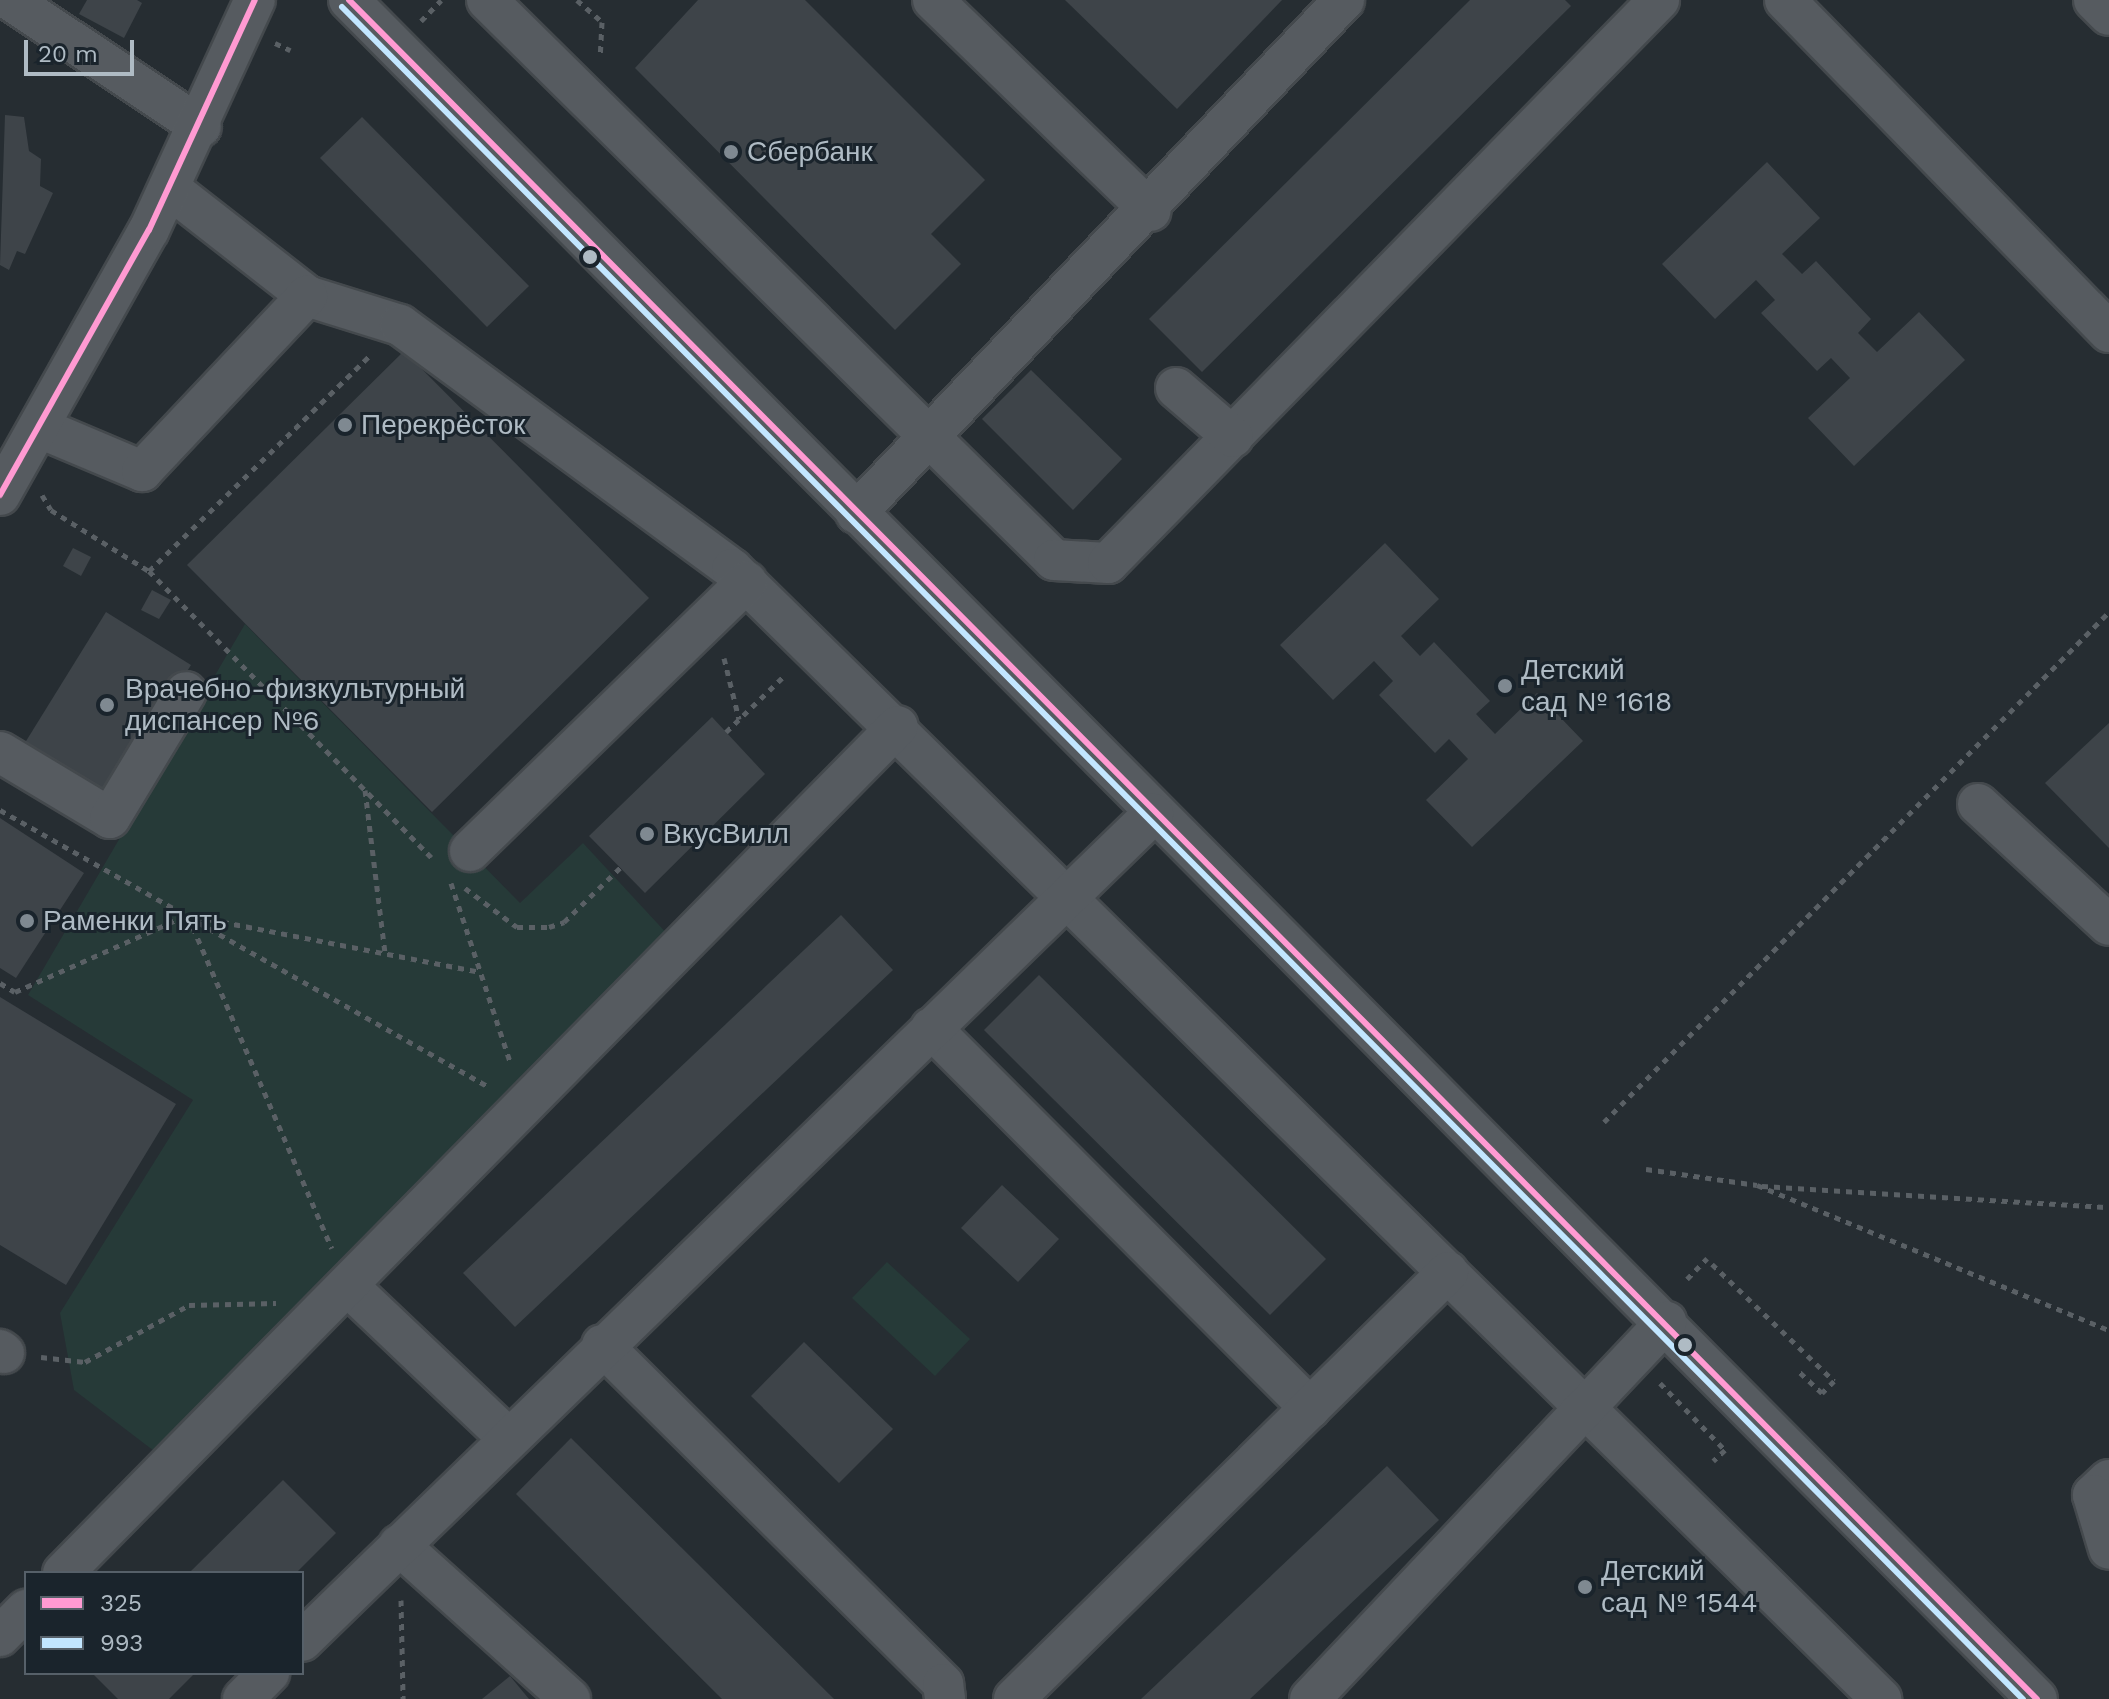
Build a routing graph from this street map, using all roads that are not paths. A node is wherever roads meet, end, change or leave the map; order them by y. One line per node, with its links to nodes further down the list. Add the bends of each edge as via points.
1 (10, 0): 11 (street)
2 (255, 0): 11 (street)
3 (349, 0): 21 (street)
4 (487, 0): 17 (street)
5 (933, 0): 13 (street)
6 (1344, 0): 13 (street)
7 (1659, 0): 18 (street)
8 (1785, 0): 15 (street)
9 (2094, 0): 10 (street)
10 (2109, 15)
11 (201, 127): 12 (street)
12 (169, 188): 14 (street); 19 (street)
13 (1151, 211): 17 (street)
14 (307, 296): 19 (street, via 142,471); 22 (street, via 400,325)
15 (2109, 332)
16 (1176, 388): 18 (street)
17 (930, 432): 18 (street, via 1054,560 1108,563); 21 (street)
18 (1233, 437)
19 (31, 444): 20 (street)
20 (0, 495)
21 (856, 513): 27 (street)
22 (747, 582): 24 (street); 28 (street)
23 (186, 692): 25 (street, via 110,818)
24 (898, 726): 29 (street); 33 (street)
25 (0, 752)
26 (1978, 804): 30 (street)
27 (1153, 814): 29 (street); 34 (street)
28 (459, 863)
29 (1067, 897): 31 (street); 32 (street)
30 (2109, 925)
31 (931, 1028): 35 (street); 36 (street)
32 (1448, 1272): 36 (street); 37 (street)
33 (342, 1294): 38 (street); 42 (street)
34 (1666, 1322): 37 (street); 53 (street)
35 (602, 1345): 38 (street); 49 (street, via 943,1684)
36 (1310, 1408): 50 (street)
37 (1587, 1410): 51 (street); 52 (street)
38 (508, 1438): 40 (street)
39 (2109, 1480): 41 (street, via 2093,1495)
40 (399, 1545): 45 (street); 48 (street)
41 (2109, 1549)
42 (65, 1571)
43 (24, 1612): 44 (street)
44 (0, 1636)
45 (304, 1639)
46 (267, 1675): 47 (street)
47 (243, 1699)
48 (570, 1699)
49 (945, 1699)
50 (1014, 1699)
51 (1310, 1699)
52 (1881, 1699)
53 (2037, 1699)

